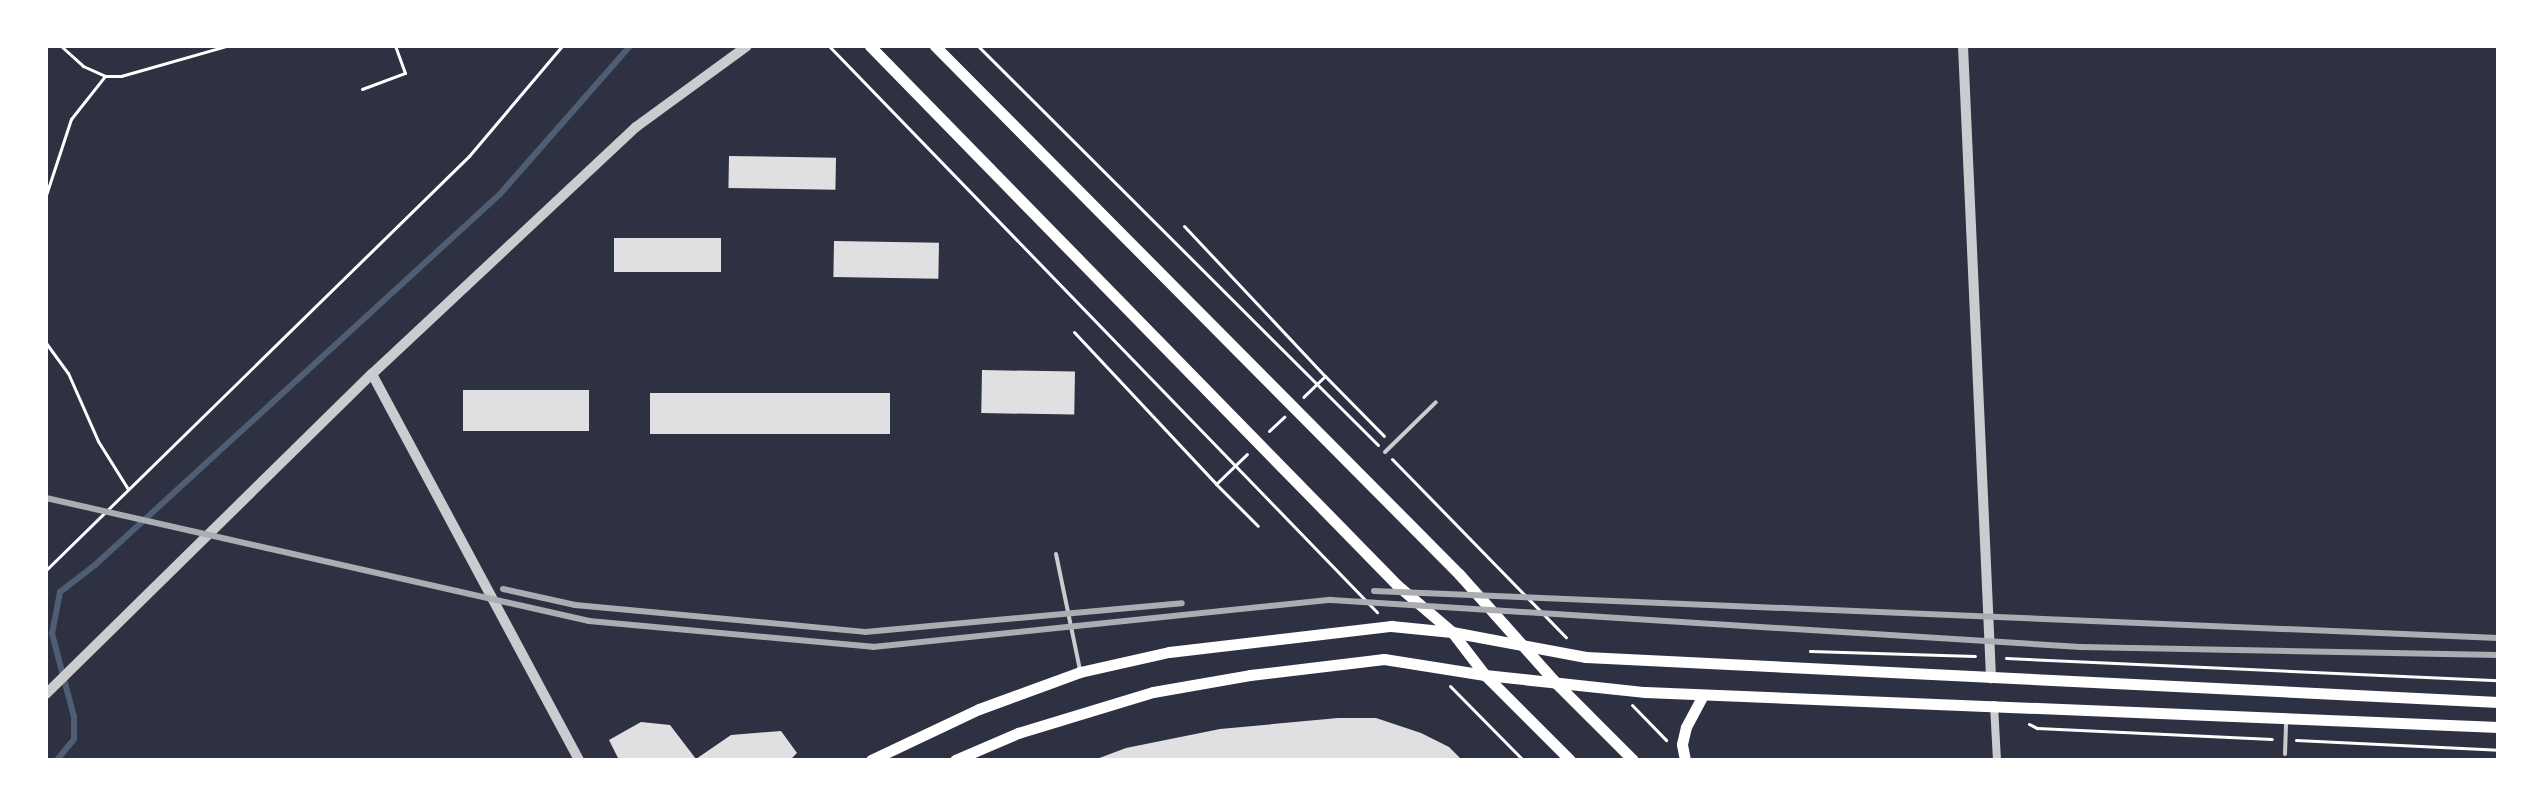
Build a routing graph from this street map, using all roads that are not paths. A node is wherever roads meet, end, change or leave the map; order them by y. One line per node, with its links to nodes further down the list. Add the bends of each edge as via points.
1 (747, 46): 5 (street, via 636,127)
2 (870, 46): 9 (main road, via 1397,585)
3 (935, 46): 10 (main road)
4 (1963, 46): 13 (street)
5 (372, 374): 15 (street); 22 (street)
6 (1436, 402): 7 (lane)
7 (1385, 452)
8 (1056, 554): 11 (lane)
9 (1452, 632): 10 (main road); 11 (main road, via 1391,626 1169,652); 12 (main road)
10 (1525, 647): 13 (main road, via 1586,657); 14 (main road)
11 (1080, 672): 23 (main road, via 979,709)
12 (1485, 675): 14 (main road); 24 (main road, via 1384,659 1250,675 1096,707); 25 (main road)
13 (1991, 678): 17 (main road)
14 (1557, 684): 16 (main road); 26 (main road)
15 (46, 694)
16 (1703, 695): 18 (main road); 27 (main road, via 1686,727)
17 (2498, 702)
18 (1994, 705): 19 (main road); 28 (street)
19 (2286, 718): 20 (main road); 21 (lane)
20 (2498, 727)
21 (2285, 754)
22 (579, 760)
23 (871, 760)
24 (955, 760)
25 (1570, 760)
26 (1633, 760)
27 (1685, 760)
28 (1997, 760)

